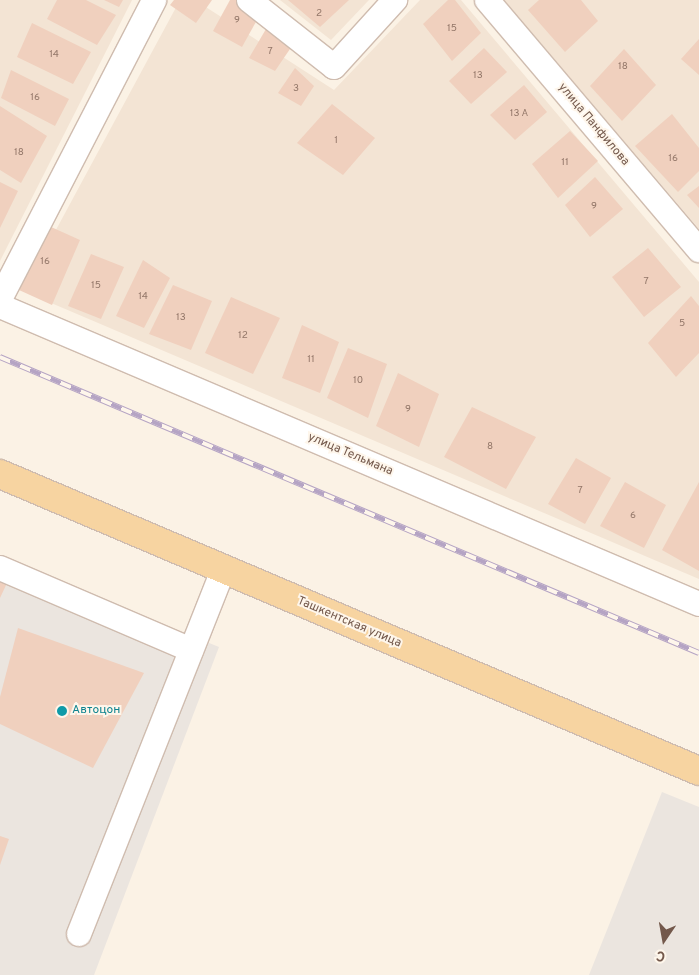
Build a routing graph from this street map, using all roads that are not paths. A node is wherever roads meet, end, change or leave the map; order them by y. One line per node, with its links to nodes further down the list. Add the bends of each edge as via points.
1 (154, 0): 6 (street)
2 (249, 0): 3 (street, via 334,67)
3 (395, 0)
4 (487, 0): 5 (street, улица Панфилова)
5 (699, 250)
6 (0, 299)
7 (0, 306): 11 (street, улица Тельмана)
8 (0, 474): 10 (main road, Ташкентская улица)
9 (0, 568): 12 (street)
10 (223, 570): 12 (street); 13 (main road, Ташкентская улица)
11 (699, 604)
12 (191, 650): 14 (street)
13 (699, 771)
14 (79, 934)

